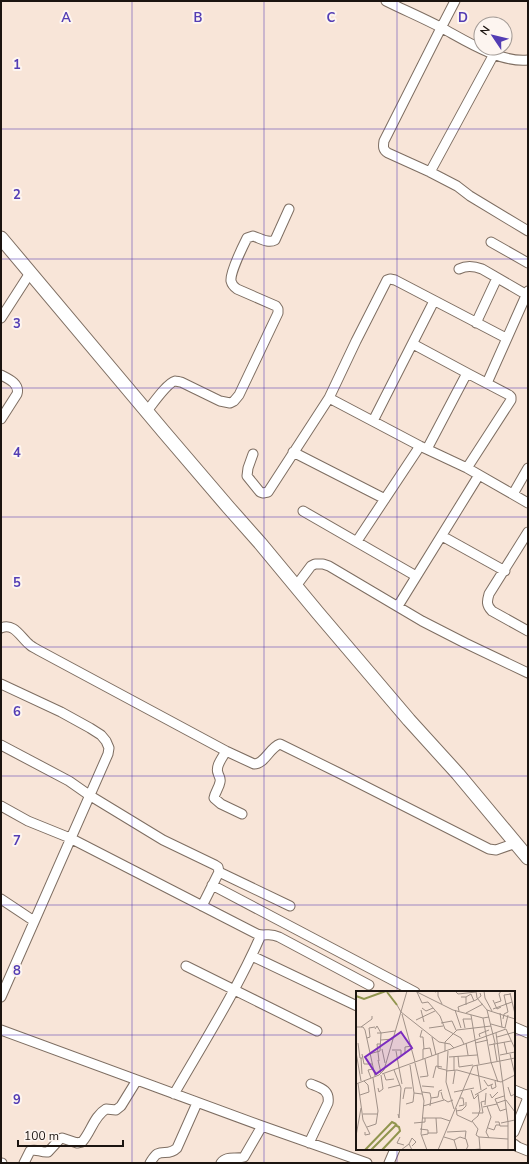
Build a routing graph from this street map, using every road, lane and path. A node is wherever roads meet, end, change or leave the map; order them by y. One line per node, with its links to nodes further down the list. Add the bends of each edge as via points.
1 (386, 1): 3 (street)
2 (455, 1): 3 (street)
3 (441, 28): 4 (street); 8 (street, via 384,146 388,153)
4 (473, 44)
5 (493, 56): 8 (street)
6 (501, 56): 7 (street, via 514,60)
7 (528, 60)
8 (430, 172): 10 (street)
9 (289, 209): 27 (street, via 275,240 268,242 253,236 247,238 232,272 233,286 276,306 278,310 239,395 230,404 176,381 166,387)
10 (528, 231)
11 (1, 238): 15 (highway)
12 (491, 242): 13 (street)
13 (528, 263)
14 (459, 269): 16 (street, via 464,266 476,267)
15 (30, 273): 19 (street); 27 (highway)
16 (497, 278): 17 (street); 20 (street)
17 (527, 293): 21 (street)
18 (434, 301): 20 (street); 22 (street); 26 (street, via 396,280 387,280)
19 (1, 318)
20 (476, 323): 21 (street)
21 (506, 338): 25 (street)
22 (413, 344): 23 (street); 29 (street)
23 (467, 373): 25 (street); 30 (street)
24 (1, 375): 28 (street, via 18,389)
25 (487, 383): 33 (street, via 509,395 511,400)
26 (329, 398): 29 (street); 31 (street)
27 (147, 411): 45 (highway)
28 (1, 419)
29 (373, 421): 30 (street)
30 (424, 447): 33 (street); 37 (street)
31 (293, 452): 32 (street, via 265,493 260,492 248,476); 37 (street)
32 (253, 454)
33 (467, 468): 35 (street)
34 (528, 468): 36 (street)
35 (479, 475): 36 (street); 41 (street)
36 (512, 494): 38 (street)
37 (385, 499): 42 (street)
38 (528, 503)
39 (303, 512): 42 (street)
40 (528, 532): 43 (street)
41 (442, 536): 43 (street); 44 (street)
42 (357, 542): 44 (street)
43 (505, 570): 48 (street, via 489,594 488,607)
44 (416, 576): 46 (street)
45 (296, 586): 46 (street, via 311,566 329,566); 57 (highway)
46 (398, 606): 49 (street, via 422,621)
47 (1, 628): 52 (street, via 7,626 13,629 34,648)
48 (528, 630)
49 (528, 673)
50 (1, 684): 53 (street, via 82,722 106,741 108,754)
51 (1, 745): 53 (street, via 69,781)
52 (226, 751): 55 (street, via 217,768 221,780 214,798); 57 (street, via 258,764 271,749 280,744 488,849 496,850)
53 (89, 795): 56 (street); 59 (street, via 163,840 215,865)
54 (1, 806): 56 (street, via 28,821)
55 (242, 814)
56 (70, 838): 62 (street); 64 (street)
57 (516, 843): 58 (highway)
58 (528, 858)
59 (219, 872): 60 (street); 63 (street)
60 (212, 885): 62 (street); 70 (street)
61 (1, 899): 64 (street)
62 (202, 906): 65 (street)
63 (290, 906)
64 (34, 922): 71 (street)
65 (261, 935): 66 (street); 68 (street, via 273,934)
66 (252, 956): 69 (street); 72 (street)
67 (186, 966): 69 (street)
68 (369, 985)
69 (234, 990): 75 (street); 80 (street)
70 (413, 991)
71 (1, 997)
72 (356, 1006)
73 (515, 1027): 76 (street)
74 (1, 1030): 77 (street)
75 (317, 1031)
76 (528, 1033)
77 (137, 1080): 80 (street); 88 (street, via 121,1106 116,1110 106,1109 101,1113 82,1142 62,1138 48,1152 30,1151)
78 (312, 1084): 84 (street, via 326,1092 329,1098)
79 (515, 1090): 83 (street, via 526,1095 527,1100)
80 (174, 1094): 81 (street)
81 (197, 1103): 82 (street); 89 (street, via 177,1148 168,1153 157,1154)
82 (262, 1126): 84 (street); 90 (street, via 244,1157 224,1159)
83 (515, 1130)
84 (309, 1143): 91 (street)
85 (515, 1145): 87 (street)
86 (395, 1150): 92 (street)
87 (528, 1151)
88 (24, 1163)
89 (150, 1163)
90 (221, 1163)
91 (367, 1163)
92 (389, 1163)

